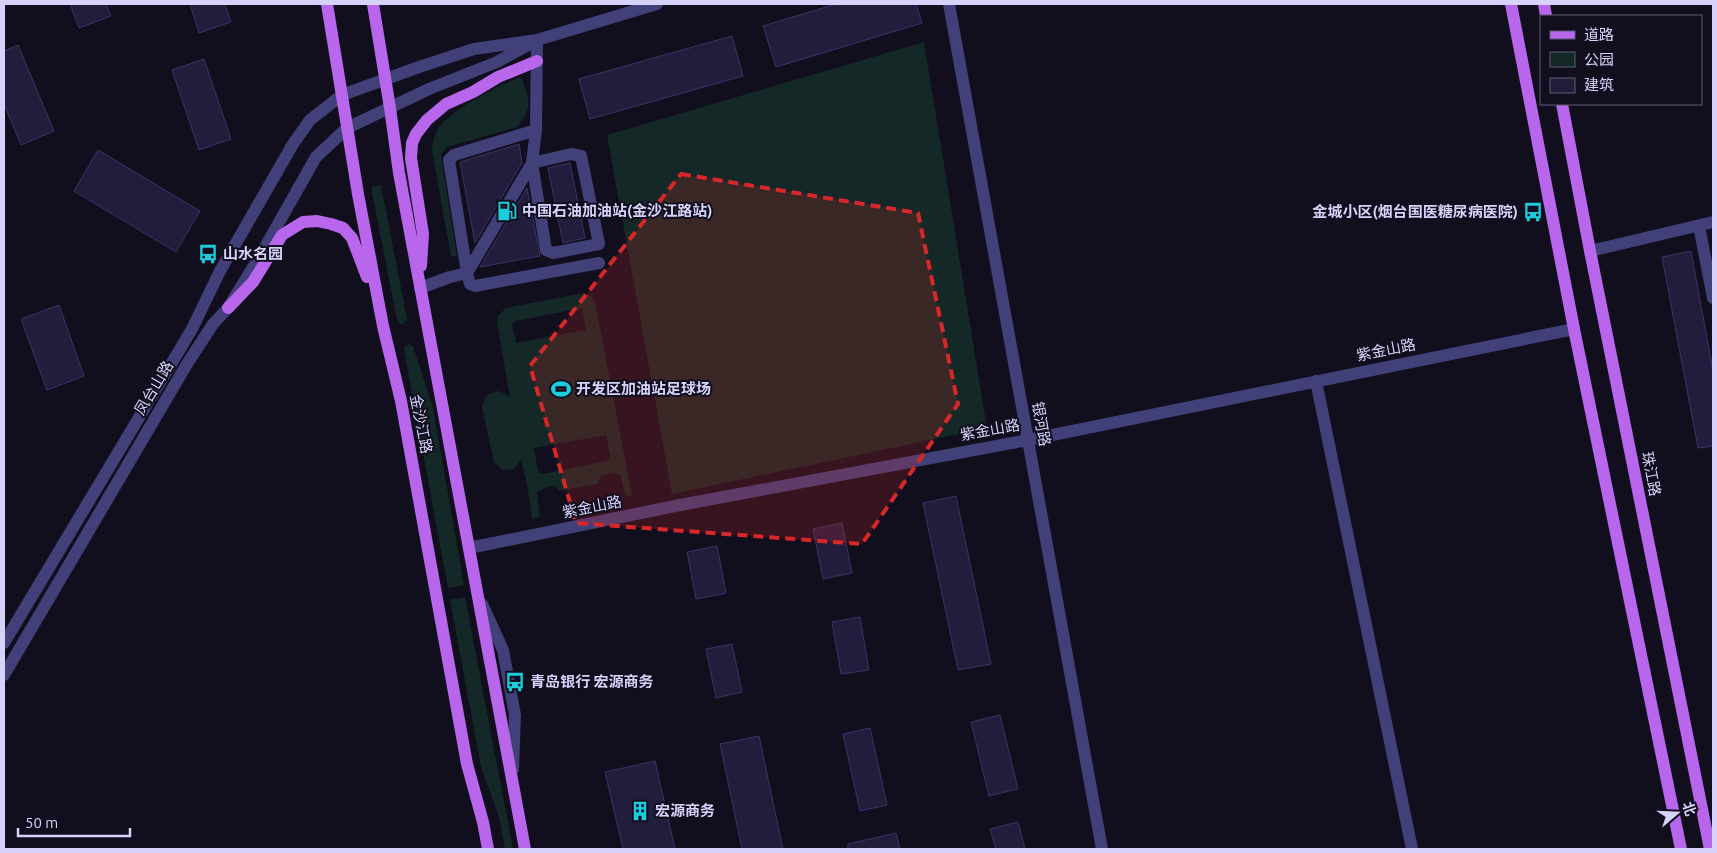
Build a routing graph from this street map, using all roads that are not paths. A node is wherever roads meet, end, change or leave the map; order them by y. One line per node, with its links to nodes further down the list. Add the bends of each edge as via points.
1 (327, 4): 9 (main road, 金沙江路)
2 (373, 4): 8 (main road, 金沙江路)
3 (657, 4): 6 (street)
4 (949, 4): 26 (street, 银河路)
5 (1511, 4): 24 (main road)
6 (537, 40): 7 (street); 8 (street, 凤台山路, via 474,49); 11 (street, 凤台山路, via 497,62)
7 (537, 61): 13 (street); 20 (main road, via 446,104 416,134 411,158 423,234)
8 (386, 79): 9 (street, 凤台山路); 11 (main road, 金沙江路)
9 (342, 95): 12 (main road, 金沙江路); 28 (street, 凤台山路, via 310,120 293,144 220,271 192,329)
10 (1562, 105): 17 (main road, 珠江路)
11 (390, 108): 12 (street, 凤台山路); 20 (main road, 金沙江路)
12 (347, 128): 22 (street, 凤台山路, via 316,157); 23 (main road, 金沙江路)
13 (536, 130): 14 (street); 19 (street, via 454,155 449,160)
14 (532, 163): 14 (street, via 546,250 553,253 598,244 581,156 571,154); 19 (street)
15 (1713, 222): 16 (street)
16 (1699, 226): 17 (street); 21 (street)
17 (1590, 251): 35 (main road, 珠江路)
18 (599, 263): 19 (street, via 475,286 470,284)
19 (468, 273): 20 (street)
20 (420, 288): 27 (main road, 金沙江路)
21 (1713, 298)
22 (228, 308): 23 (main road, via 253,282 282,235 303,222 317,221 343,228 352,238); 29 (street, 凤台山路, via 187,364)
23 (383, 326): 30 (main road, 金沙江路, via 401,401 467,764)
24 (1574, 329): 25 (street, 紫金山路); 34 (main road)
25 (1316, 381): 26 (street, 紫金山路); 33 (street)
26 (1028, 440): 27 (street, 紫金山路); 32 (street, 银河路)
27 (469, 548): 31 (main road, 金沙江路)
28 (4, 643)
29 (4, 674)
30 (488, 849)
31 (525, 849)
32 (1102, 849)
33 (1412, 849)
34 (1681, 849)
35 (1710, 849)

